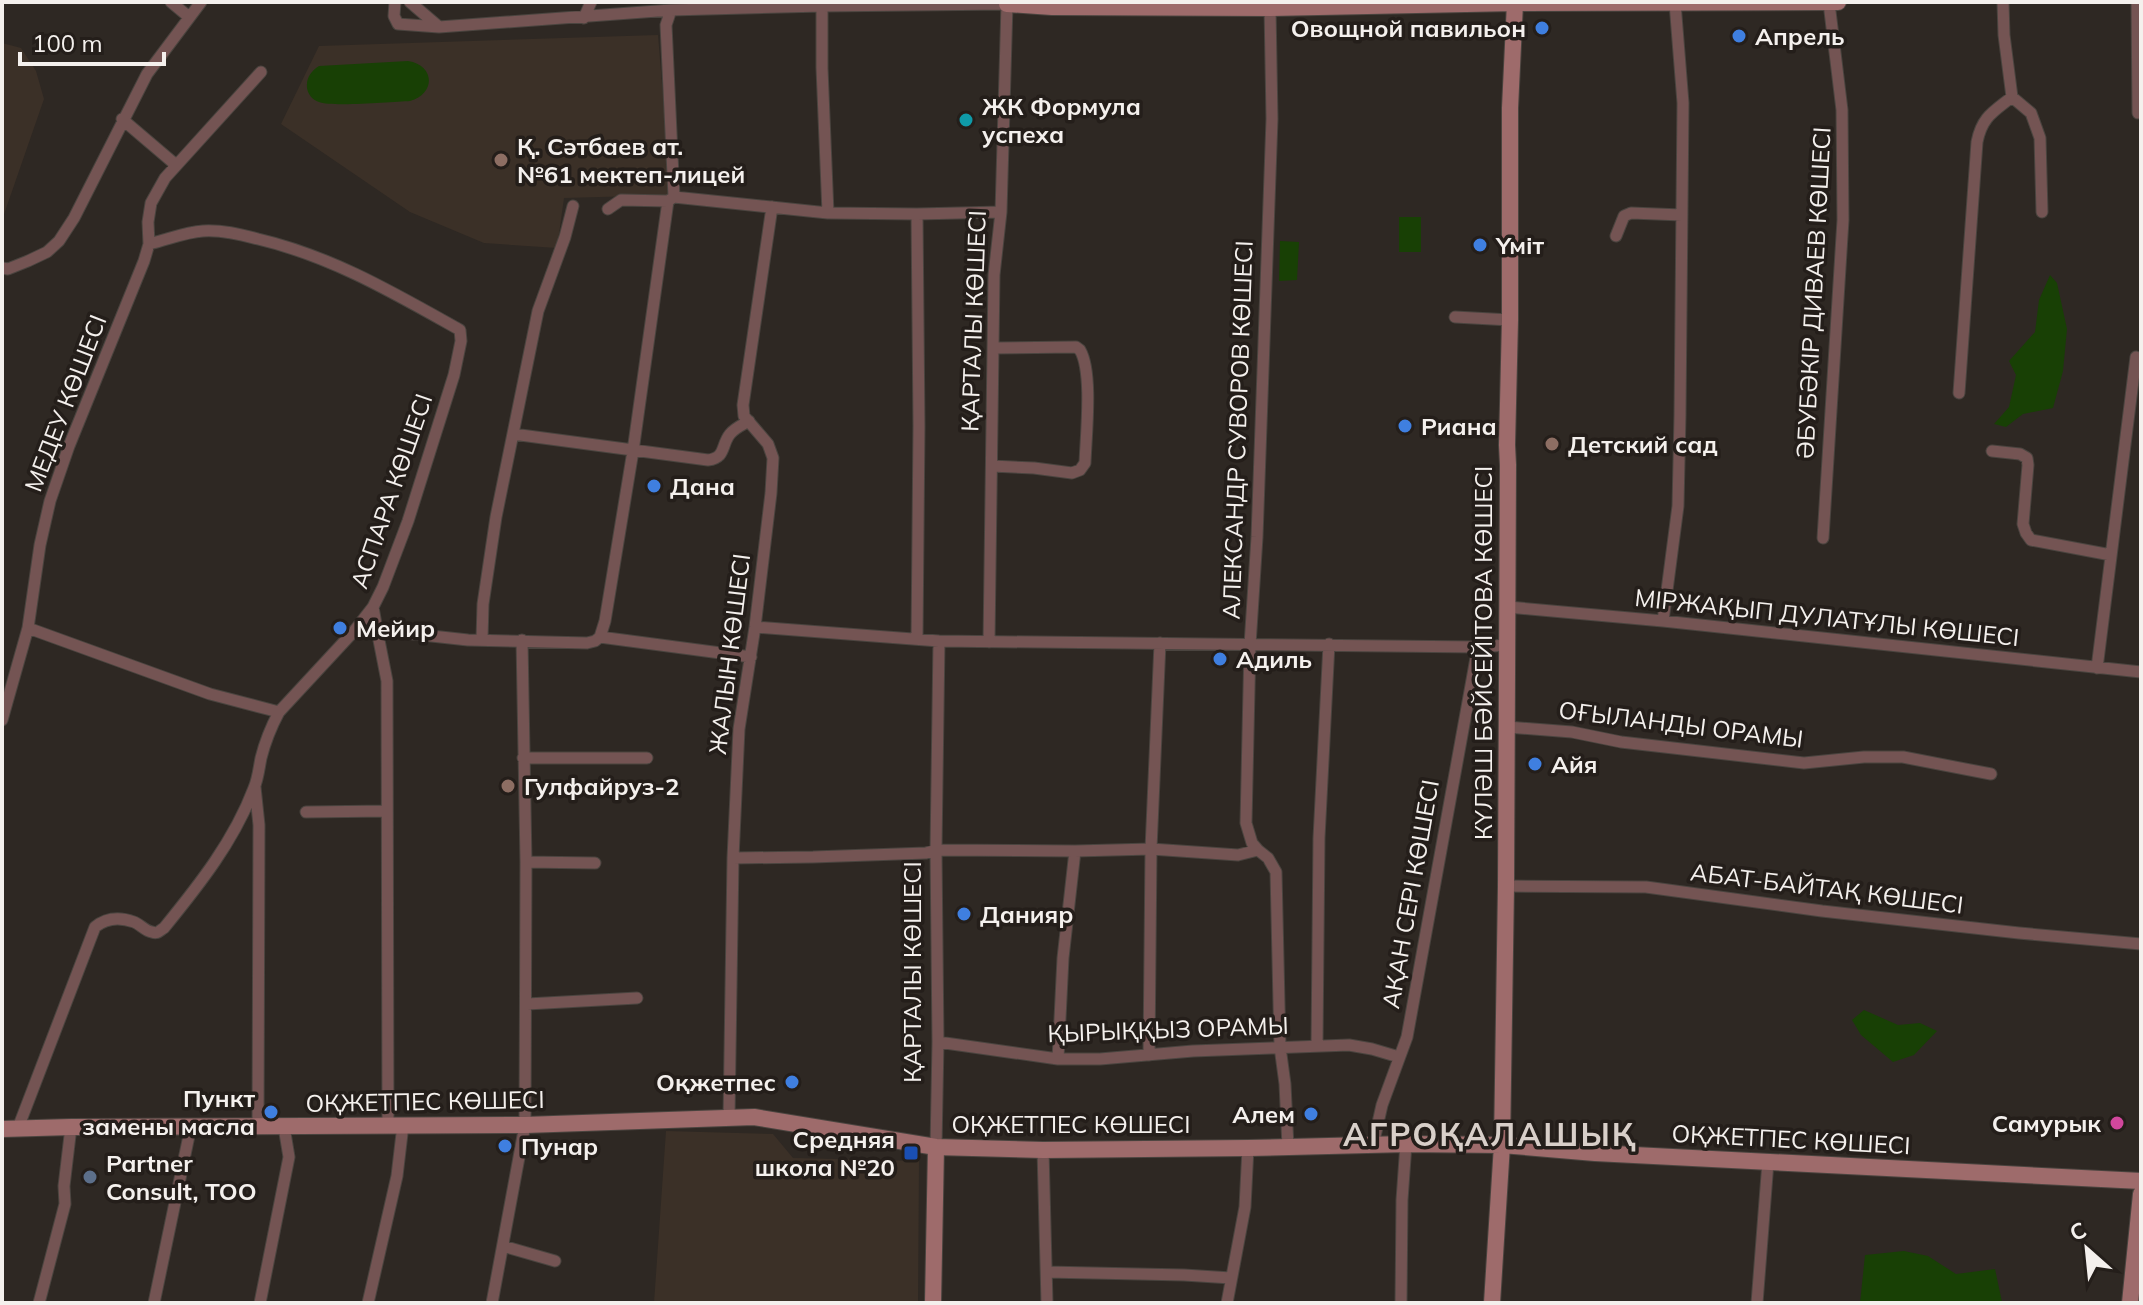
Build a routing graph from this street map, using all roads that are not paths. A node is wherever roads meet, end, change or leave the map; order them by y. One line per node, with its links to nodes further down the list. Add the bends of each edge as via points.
1 (171, 2): 17 (street)
2 (201, 2): 17 (street)
3 (395, 2): 19 (street, via 398,24)
4 (410, 2): 19 (street)
5 (591, 2): 18 (street)
6 (1515, 2): 11 (street); 15 (street); 38 (street, КҮЛӘШ БӘЙСЕЙІТОВА КӨШЕСІ)
7 (1838, 2): 12 (street)
8 (2003, 2): 21 (street)
9 (2137, 2): 22 (street)
10 (1007, 3): 13 (street); 14 (street); 29 (street, ҚАРТАЛЫ КӨШЕСІ)
11 (1675, 3): 12 (street); 33 (street, via 1683,103)
12 (1829, 3): 47 (street, ӘБУБӘКІР ДИВАЕВ КӨШЕСІ, via 1842,110 1843,220)
13 (822, 4): 16 (street); 31 (street)
14 (1048, 5): 15 (street)
15 (1270, 8): 63 (street, АЛЕКСАНДР СУВОРОВ КӨШЕСІ, via 1272,119)
16 (671, 10): 18 (street); 25 (street, via 666,25)
17 (189, 17): 23 (street)
18 (584, 18): 19 (street)
19 (439, 27)
20 (261, 72): 24 (street, МЕДЕУ КӨШЕСІ)
21 (2012, 97): 30 (street, via 2031,113 2040,138); 41 (street, via 1980,127 1977,142)
22 (2138, 113)
23 (122, 119): 24 (street); 36 (street, via 59,241 28,261)
24 (176, 165): 35 (street, МЕДЕУ КӨШЕСІ, via 151,203)
25 (671, 199): 27 (street); 28 (street, via 621,200); 44 (street)
26 (573, 206): 43 (street, via 538,311)
27 (772, 207): 31 (street); 42 (street, via 743,405)
28 (608, 209)
29 (1001, 212): 32 (street); 39 (street, ҚАРТАЛЫ КӨШЕСІ)
30 (2042, 212)
31 (828, 213): 32 (street)
32 (917, 214): 57 (street)
33 (1682, 215): 34 (street, via 1631,213 1624,216); 51 (street, via 1678,506)
34 (1616, 236)
35 (149, 244): 49 (street, АСПАРА КӨШЕСІ, via 200,231 281,244 338,264 460,330 454,375 408,521); 53 (street, МЕДЕУ КӨШЕСІ, via 50,501)
36 (2, 268)
37 (1455, 317): 38 (street)
38 (1510, 320): 50 (street, КҮЛӘШ БӘЙСЕЙІТОВА КӨШЕСІ)
39 (994, 348): 46 (street, ҚАРТАЛЫ КӨШЕСІ); 46 (street, via 1076,347 1086,365 1087,402 1085,463 1080,470)
40 (2136, 357): 48 (street)
41 (1959, 393)
42 (749, 421): 44 (street, via 734,429 716,460); 52 (street, ЖАЛЫН КӨШЕСІ, via 773,458)
43 (513, 434): 44 (street); 56 (street, via 491,546)
44 (633, 451): 55 (street)
45 (1992, 451): 48 (street, via 2027,458 2023,524 2031,540)
46 (992, 466): 60 (street, ҚАРТАЛЫ КӨШЕСІ)
47 (1823, 538)
48 (2111, 555): 67 (street)
49 (373, 607): 54 (street); 69 (street, АСПАРА КӨШЕСІ)
50 (1508, 607): 51 (street, МІРЖАҚЫП ДУЛАТҰЛЫ КӨШЕСІ); 64 (street, КҮЛӘШ БӘЙСЕЙІТОВА КӨШЕСІ)
51 (1663, 621): 67 (street, МІРЖАҚЫП ДУЛАТҰЛЫ КӨШЕСІ)
52 (755, 627): 57 (street); 66 (street, ЖАЛЫН КӨШЕСІ)
53 (28, 628): 69 (street, via 210,694); 70 (street, МЕДЕУ КӨШЕСІ)
54 (377, 630): 56 (street); 76 (street, via 387,681)
55 (600, 637): 58 (street, via 587,643); 66 (street)
56 (482, 639): 58 (street)
57 (917, 639): 59 (street)
58 (522, 640): 72 (street)
59 (939, 641): 60 (street); 79 (street, ҚАРТАЛЫ КӨШЕСІ)
60 (989, 642): 61 (street)
61 (1160, 643): 63 (street); 78 (street)
62 (1329, 644): 63 (street); 65 (street); 90 (street, via 1319,838)
63 (1250, 645): 81 (street, АЛЕКСАНДР СУВОРОВ КӨШЕСІ, via 1246,823 1252,843)
64 (1507, 645): 65 (street); 71 (street, КҮЛӘШ БӘЙСЕЙІТОВА КӨШЕСІ)
65 (1478, 647): 93 (street, АҚАН СЕРІ КӨШЕСІ, via 1407,1037)
66 (751, 657): 82 (street, ЖАЛЫН КӨШЕСІ, via 739,729)
67 (2097, 668): 68 (street, МІРЖАҚЫП ДУЛАТҰЛЫ КӨШЕСІ)
68 (2141, 672)
69 (279, 712): 75 (street, АСПАРА КӨШЕСІ)
70 (2, 720)
71 (1507, 727): 74 (street, ОҒЫЛАНДЫ ОРАМЫ, via 1804,763 1903,757); 85 (street, КҮЛӘШ БӘЙСЕЙІТОВА КӨШЕСІ)
72 (523, 758): 73 (street); 83 (street)
73 (647, 758)
74 (1991, 774)
75 (255, 787): 100 (street); 102 (street, АСПАРА КӨШЕСІ, via 227,845 164,928 152,932 114,919 95,927)
76 (387, 811): 77 (street); 96 (street)
77 (306, 812)
78 (1151, 849): 80 (street); 81 (street); 92 (street)
79 (936, 850): 80 (street); 82 (street); 89 (street, ҚАРТАЛЫ КӨШЕСІ)
80 (1075, 851): 94 (street)
81 (1263, 854): 91 (street, АЛЕКСАНДР СУВОРОВ КӨШЕСІ, via 1276,872)
82 (733, 858): 95 (street, ЖАЛЫН КӨШЕСІ)
83 (526, 862): 84 (street); 88 (street)
84 (595, 863)
85 (1506, 886): 86 (street, АБАТ-БАЙТАҚ КӨШЕСІ, via 1646,887); 105 (street, КҮЛӘШ БӘЙСЕЙІТОВА КӨШЕСІ)
86 (2141, 944)
87 (637, 998): 88 (street)
88 (527, 1004): 97 (street)
89 (938, 1042): 94 (street, ҚЫРЫҚҚЫЗ ОРАМЫ); 106 (street, ҚАРТАЛЫ КӨШЕСІ)
90 (1317, 1045): 91 (street, ҚЫРЫҚҚЫЗ ОРАМЫ); 93 (street, ҚЫРЫҚҚЫЗ ОРАМЫ, via 1349,1045)
91 (1280, 1047): 92 (street, ҚЫРЫҚҚЫЗ ОРАМЫ); 107 (street, АЛЕКСАНДР СУВОРОВ КӨШЕСІ)
92 (1149, 1055): 94 (street, ҚЫРЫҚҚЫЗ ОРАМЫ)
93 (1399, 1057): 104 (street, АҚАН СЕРІ КӨШЕСІ)
94 (1058, 1059)
95 (729, 1118): 97 (street, ОҚЖЕТПЕС КӨШЕСІ); 106 (street, ОҚЖЕТПЕС КӨШЕСІ, via 776,1120)
96 (395, 1125): 97 (street, ОҚЖЕТПЕС КӨШЕСІ); 101 (street, ОҚЖЕТПЕС КӨШЕСІ); 120 (street, via 397,1176)
97 (525, 1125): 113 (street)
98 (191, 1126): 99 (street, ОҚЖЕТПЕС КӨШЕСІ); 100 (street, ОҚЖЕТПЕС КӨШЕСІ); 118 (street)
99 (71, 1127): 102 (street, ОҚЖЕТПЕС КӨШЕСІ); 117 (street, via 65,1204)
100 (258, 1127): 101 (street, ОҚЖЕТПЕС КӨШЕСІ)
101 (284, 1127): 119 (street, via 289,1157)
102 (10, 1128)
103 (1406, 1144): 104 (street, ОҚЖЕТПЕС КӨШЕСІ); 105 (street, ОҚЖЕТПЕС КӨШЕСІ); 125 (street)
104 (1373, 1145): 107 (street, ОҚЖЕТПЕС КӨШЕСІ)
105 (1502, 1145): 110 (street, ОҚЖЕТПЕС КӨШЕСІ); 126 (street, КҮЛӘШ БӘЙСЕЙІТОВА КӨШЕСІ)
106 (936, 1147): 109 (street, ОҚЖЕТПЕС КӨШЕСІ); 122 (street, ҚАРТАЛЫ КӨШЕСІ)
107 (1288, 1147): 108 (street, ОҚЖЕТПЕС КӨШЕСІ)
108 (1248, 1148): 109 (street, ОҚЖЕТПЕС КӨШЕСІ); 116 (street, via 1245,1207)
109 (1043, 1150): 115 (street)
110 (1768, 1162): 111 (street, ОҚЖЕТПЕС КӨШЕСІ); 127 (street)
111 (2141, 1181)
112 (2141, 1194): 128 (street)
113 (503, 1246): 114 (street); 121 (street)
114 (555, 1261)
115 (1047, 1272): 116 (street); 123 (street)
116 (1231, 1278): 124 (street)
117 (39, 1303)
118 (154, 1303)
119 (260, 1303)
120 (368, 1303)
121 (492, 1303)
122 (933, 1303)
123 (1047, 1303)
124 (1227, 1303)
125 (1401, 1303)
126 (1492, 1303)
127 (1757, 1303)
128 (2130, 1303)

